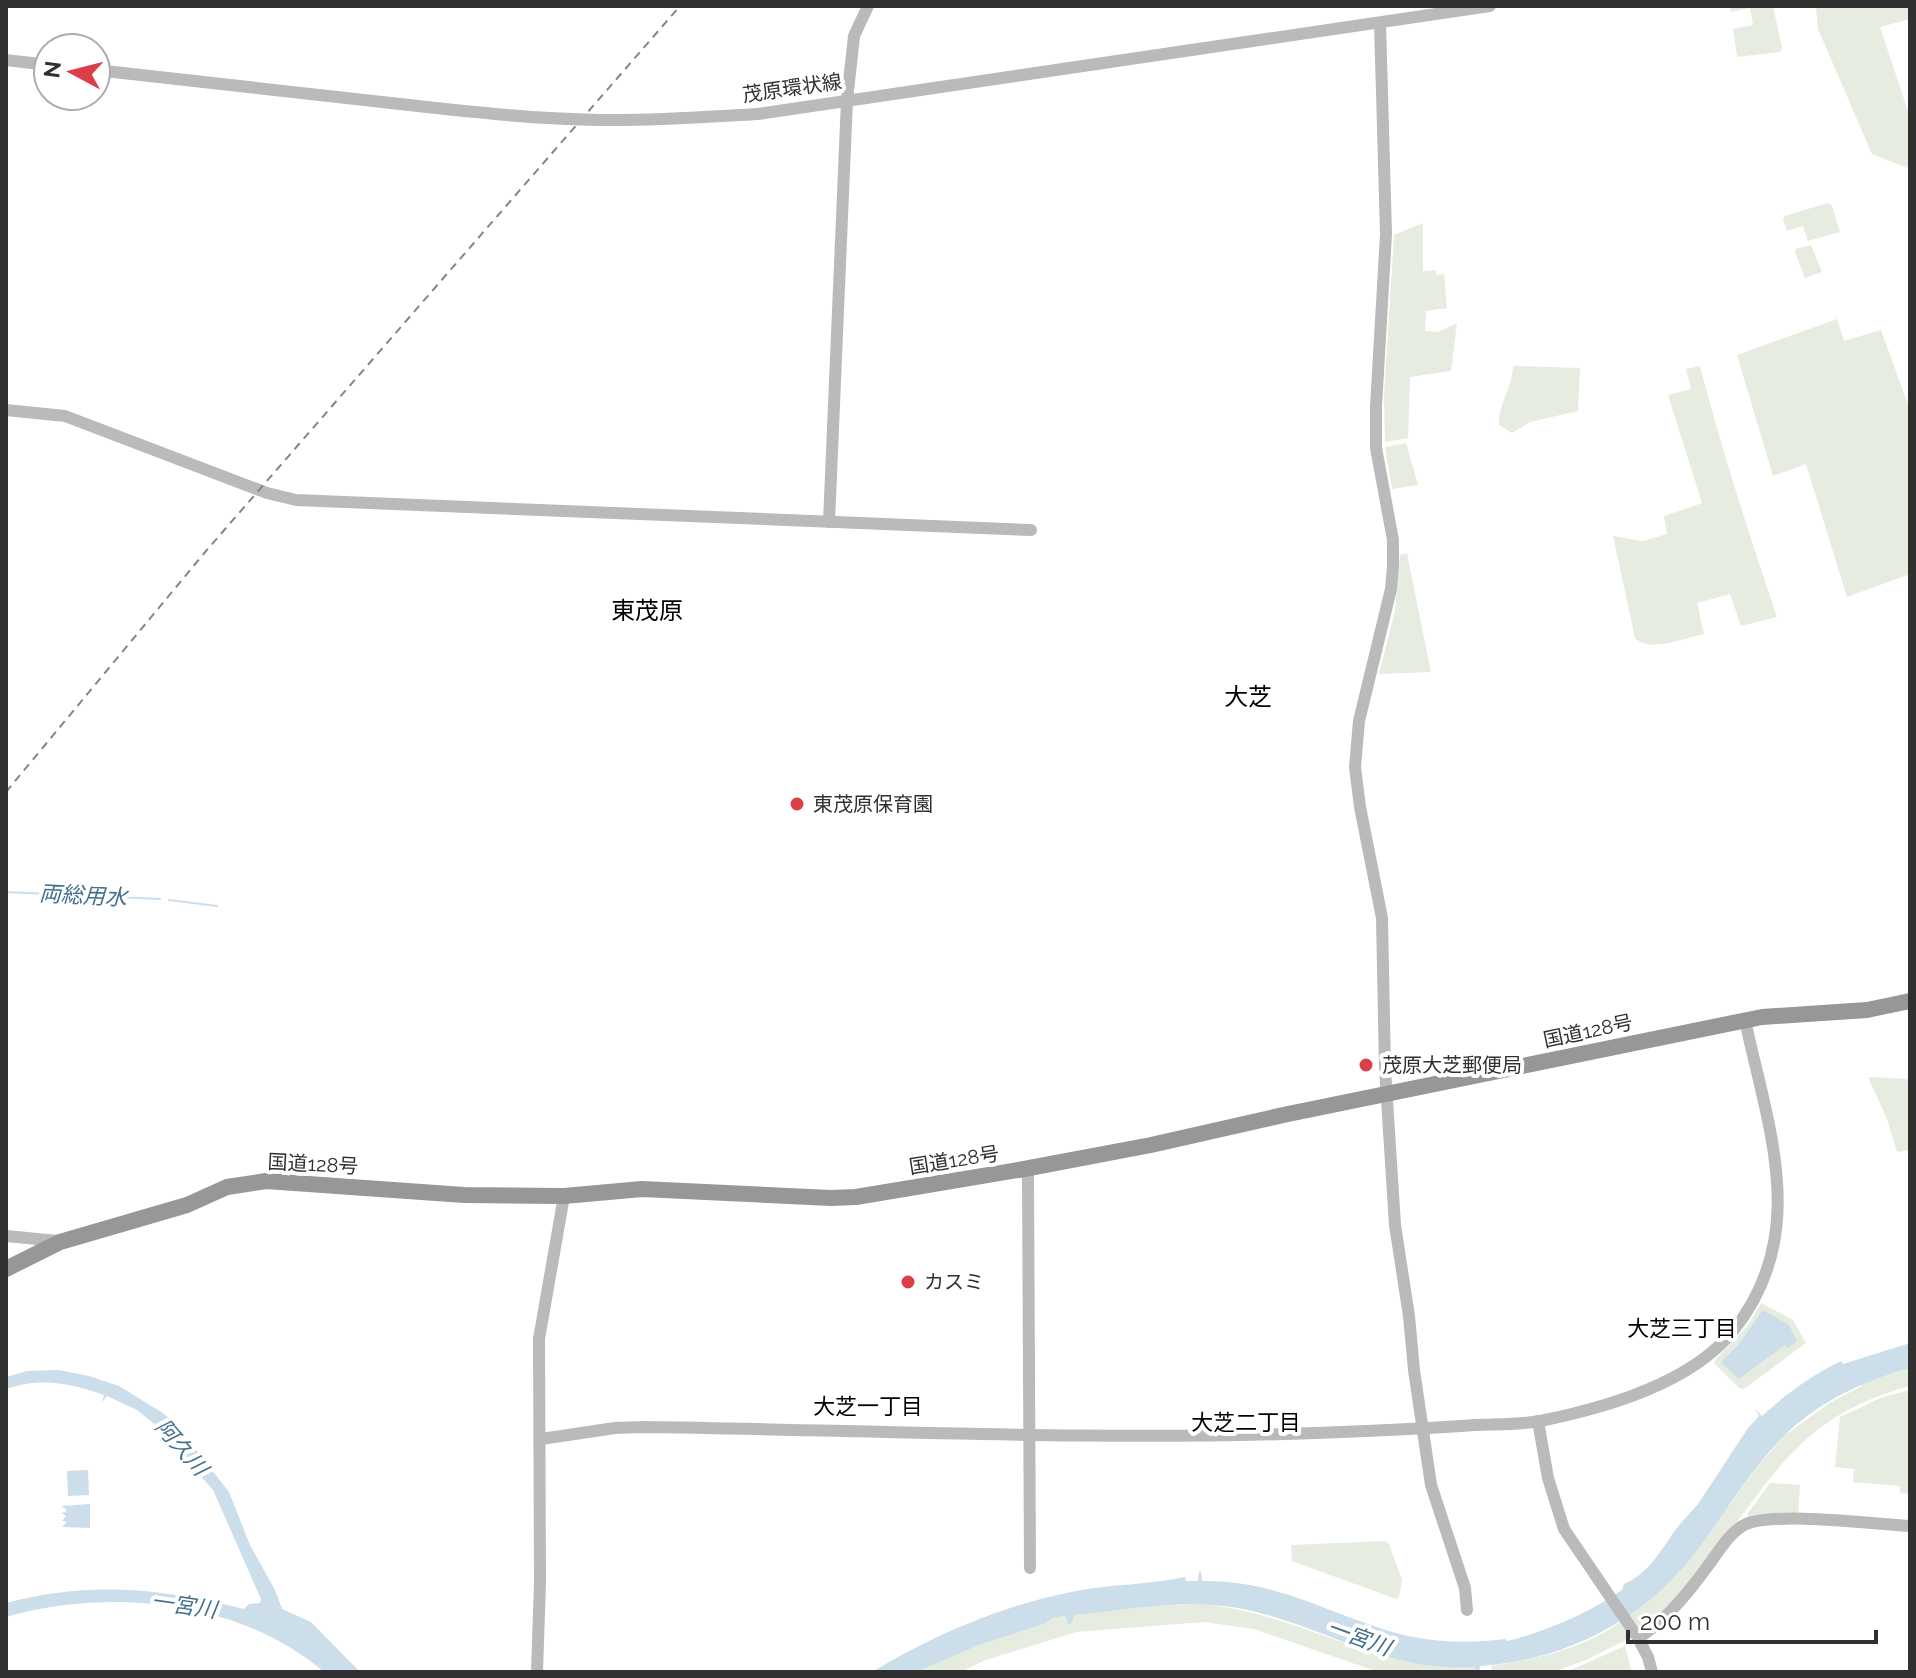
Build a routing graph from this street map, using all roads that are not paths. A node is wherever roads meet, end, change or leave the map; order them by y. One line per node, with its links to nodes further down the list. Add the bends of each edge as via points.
1 (868, 6): 7 (street, via 854,36)
2 (1490, 6): 3 (street, 茂原環状線)
3 (1380, 23): 7 (street, 茂原環状線); 13 (street, via 1386,234 1376,448 1393,566 1359,721 1355,767 1382,918)
4 (6, 60): 5 (street)
5 (32, 63)
6 (112, 72): 7 (street, 茂原環状線, bridge, via 518,117 667,120 758,114)
7 (847, 100): 9 (street)
8 (6, 410): 9 (street, via 65,416 296,500)
9 (829, 522): 10 (street)
10 (1031, 530)
11 (1910, 1001): 12 (highway, 国道128号, via 1867,1010)
12 (1745, 1020): 13 (highway, 国道128号); 19 (street, via 1779,1179 1778,1224 1755,1298 1732,1332 1678,1376)
13 (1387, 1093): 14 (highway, 国道128号); 20 (street, via 1395,1225)
14 (1024, 1169): 15 (highway, 国道128号, via 856,1197 642,1189); 21 (street)
15 (564, 1196): 17 (highway, 国道128号, via 257,1181); 22 (street, via 539,1339)
16 (6, 1236): 17 (street)
17 (60, 1242): 18 (highway, 国道128号)
18 (6, 1269)
19 (1538, 1421): 20 (street); 26 (street, via 1564,1529)
20 (1423, 1428): 21 (street, via 1187,1437); 25 (street, via 1431,1485 1465,1588)
21 (1028, 1433): 22 (street, via 645,1427); 24 (street)
22 (541, 1439): 27 (street)
23 (1910, 1526): 26 (street, via 1774,1518 1743,1525 1648,1632)
24 (1030, 1568)
25 (1467, 1610)
26 (1634, 1632): 28 (street)
27 (537, 1672)
28 (1652, 1672)

